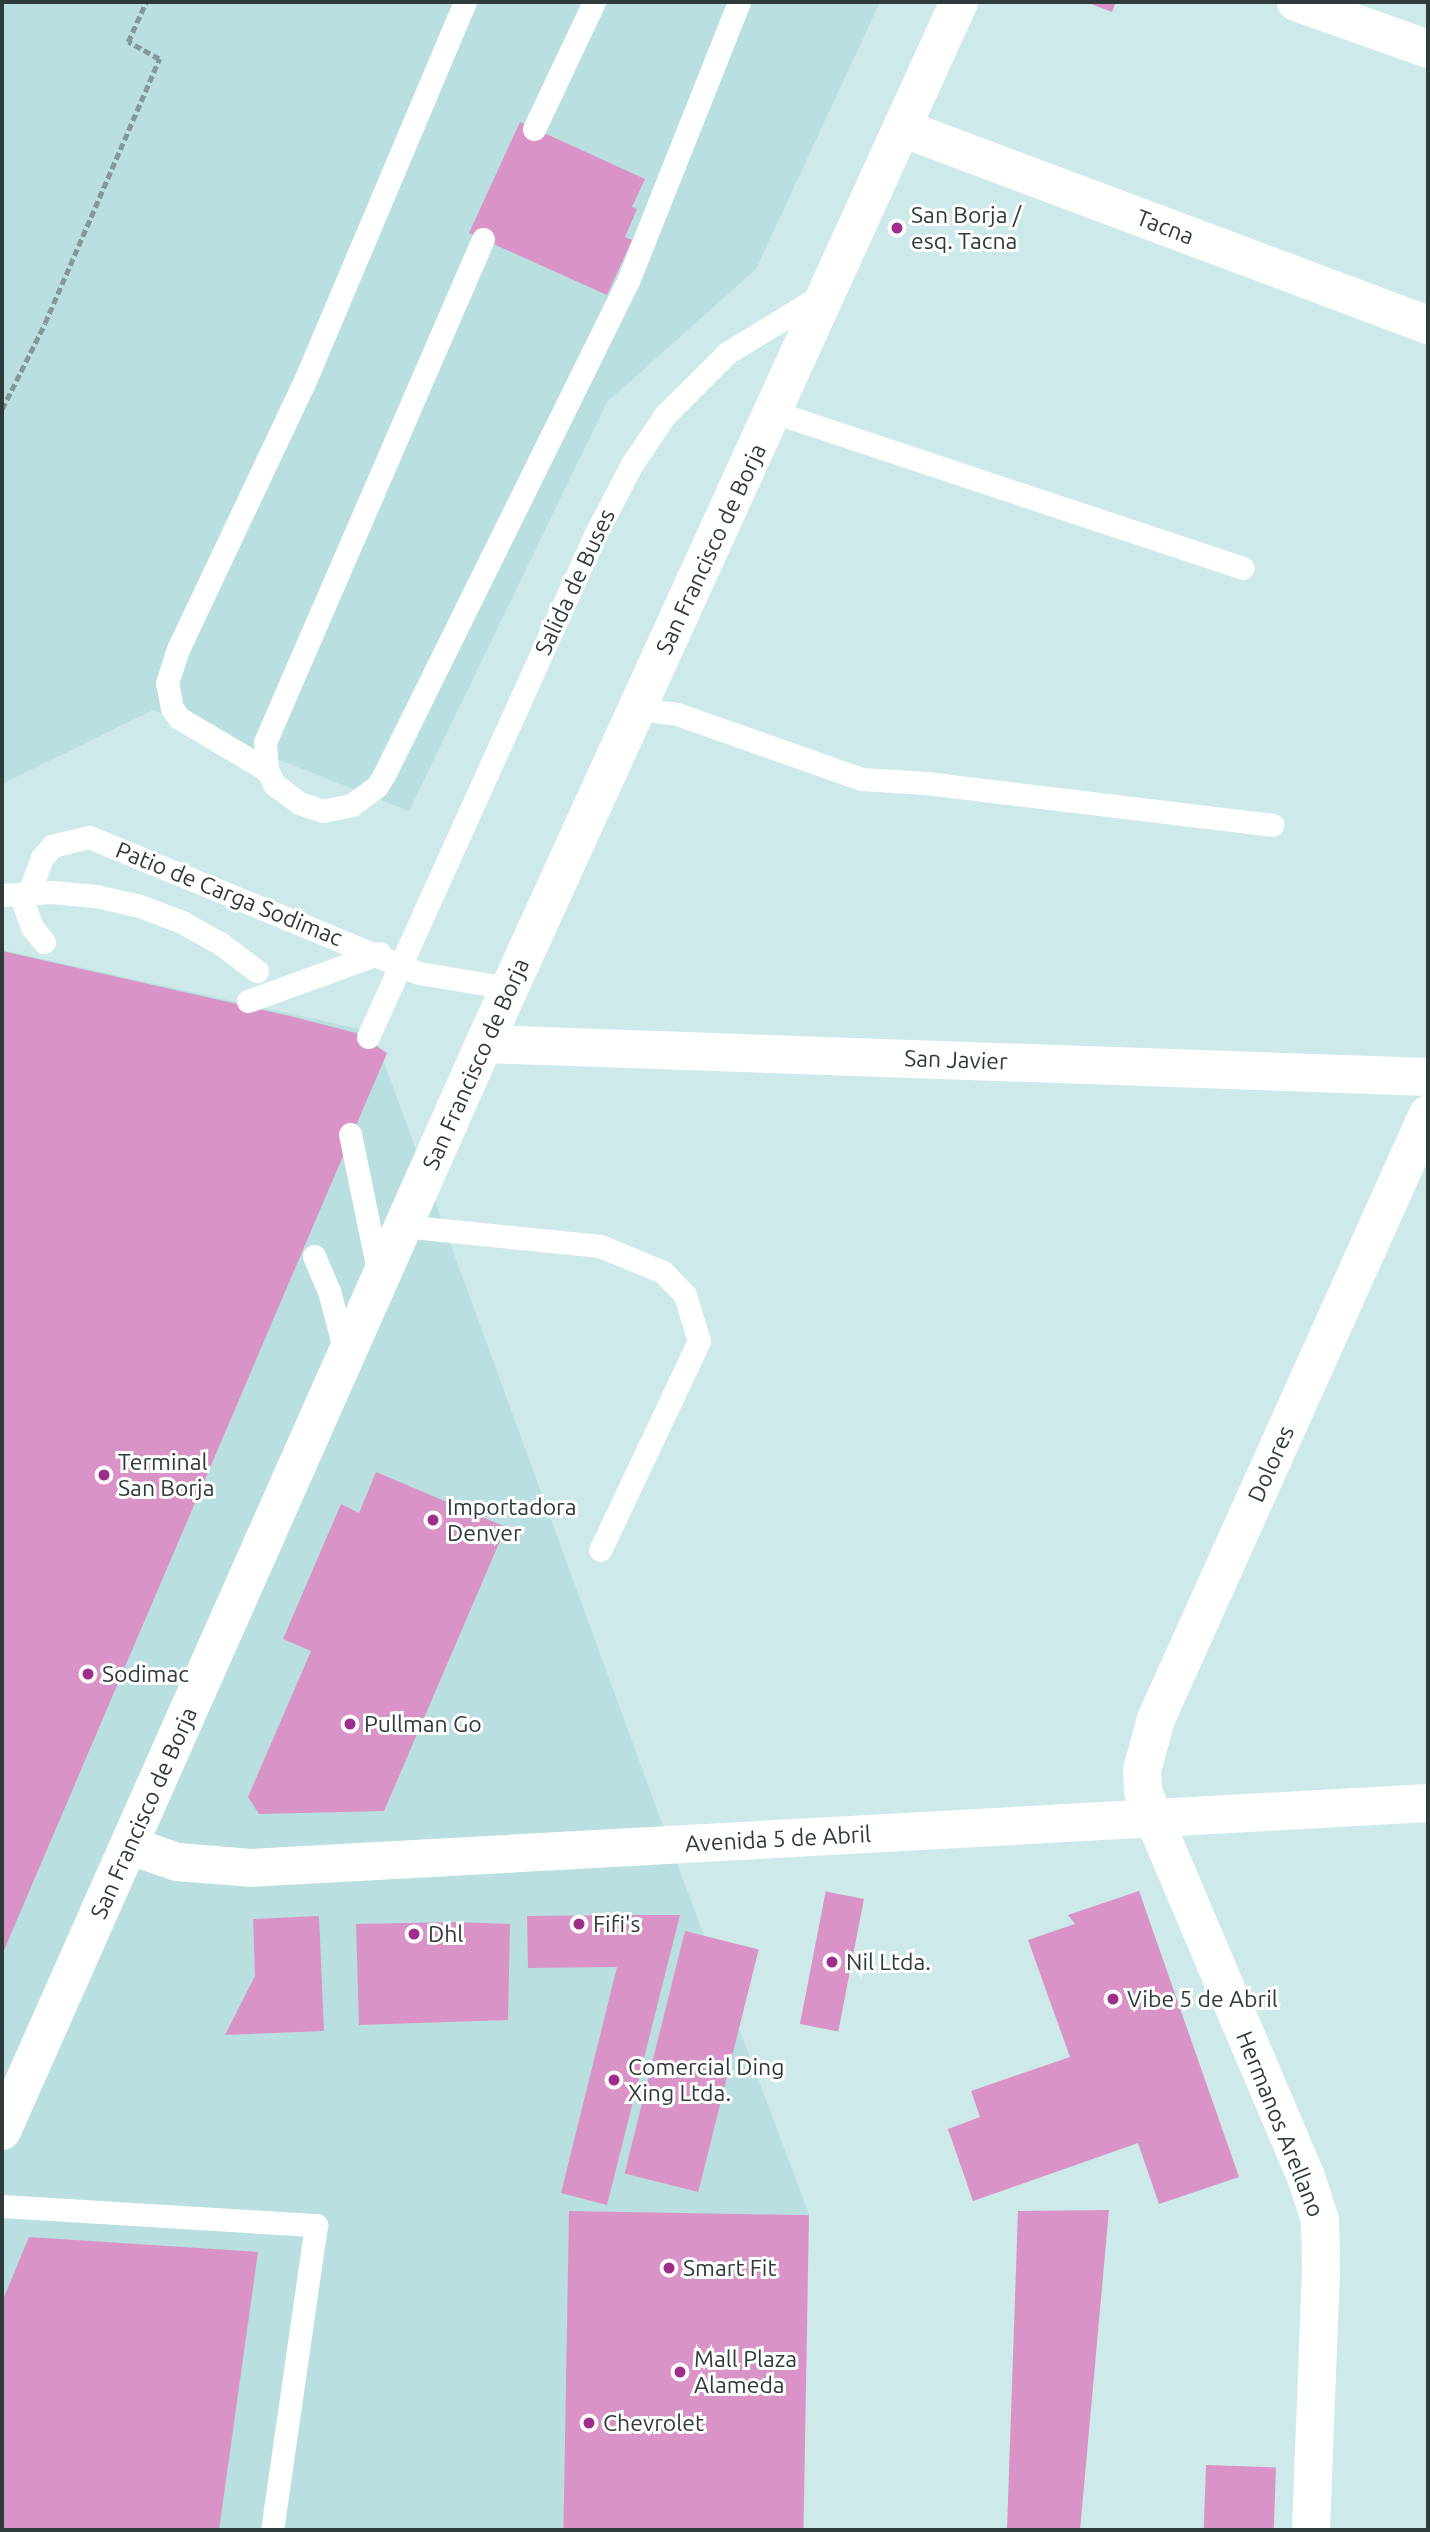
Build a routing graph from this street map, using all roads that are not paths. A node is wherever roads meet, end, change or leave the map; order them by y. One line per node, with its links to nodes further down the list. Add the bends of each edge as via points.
1 (465, 2): 15 (lane, via 304,383 179,647 167,683 172,708 180,718)
2 (594, 2): 8 (lane)
3 (739, 2): 15 (lane, via 628,281 377,786 338,810 323,811 285,795)
4 (958, 2): 7 (street, San Francisco de Borja)
5 (1296, 2): 6 (street)
6 (1428, 49)
7 (902, 128): 10 (street, San Francisco de Borja); 11 (street, Tacna)
8 (534, 129)
9 (483, 239): 15 (lane, via 269,728)
10 (828, 291): 12 (street, San Francisco de Borja); 19 (lane, Salida de Buses, via 727,353 665,415 632,464)
11 (1428, 326)
12 (774, 411): 13 (lane); 14 (street, San Francisco de Borja)
13 (1243, 568)
14 (637, 709): 16 (lane, via 677,714 862,779); 21 (street, San Francisco de Borja)
15 (267, 769)
16 (1272, 825)
17 (2, 895): 20 (lane, via 52,892 140,906 182,922)
18 (44, 942): 21 (lane, Patio de Carga Sodimac, via 24,905 42,858 52,846 89,837 419,973)
19 (410, 942): 22 (lane); 23 (lane, Salida de Buses)
20 (257, 971)
21 (509, 988): 24 (street, San Francisco de Borja)
22 (248, 1001)
23 (368, 1037)
24 (484, 1044): 25 (street, San Javier); 28 (street, San Francisco de Borja)
25 (1428, 1077)
26 (1428, 1114): 34 (street, Dolores, via 1156,1719 1142,1769 1143,1791)
27 (351, 1135): 30 (lane)
28 (403, 1226): 30 (street, San Francisco de Borja); 32 (lane, via 600,1246 663,1272 685,1295 699,1341)
29 (314, 1256): 31 (lane, via 329,1291)
30 (379, 1278): 31 (street, San Francisco de Borja)
31 (346, 1355): 35 (street, San Francisco de Borja)
32 (600, 1550)
33 (1428, 1803): 34 (street, Avenida 5 de Abril)
34 (1154, 1819): 35 (street, Avenida 5 de Abril, via 251,1868 177,1862); 39 (street, Hermanos Arellano, via 1306,2177 1320,2220)
35 (131, 1846): 36 (street, San Francisco de Borja)
36 (2, 2131)
37 (2, 2206): 38 (lane, via 316,2225)
38 (272, 2530)
39 (1311, 2530)

